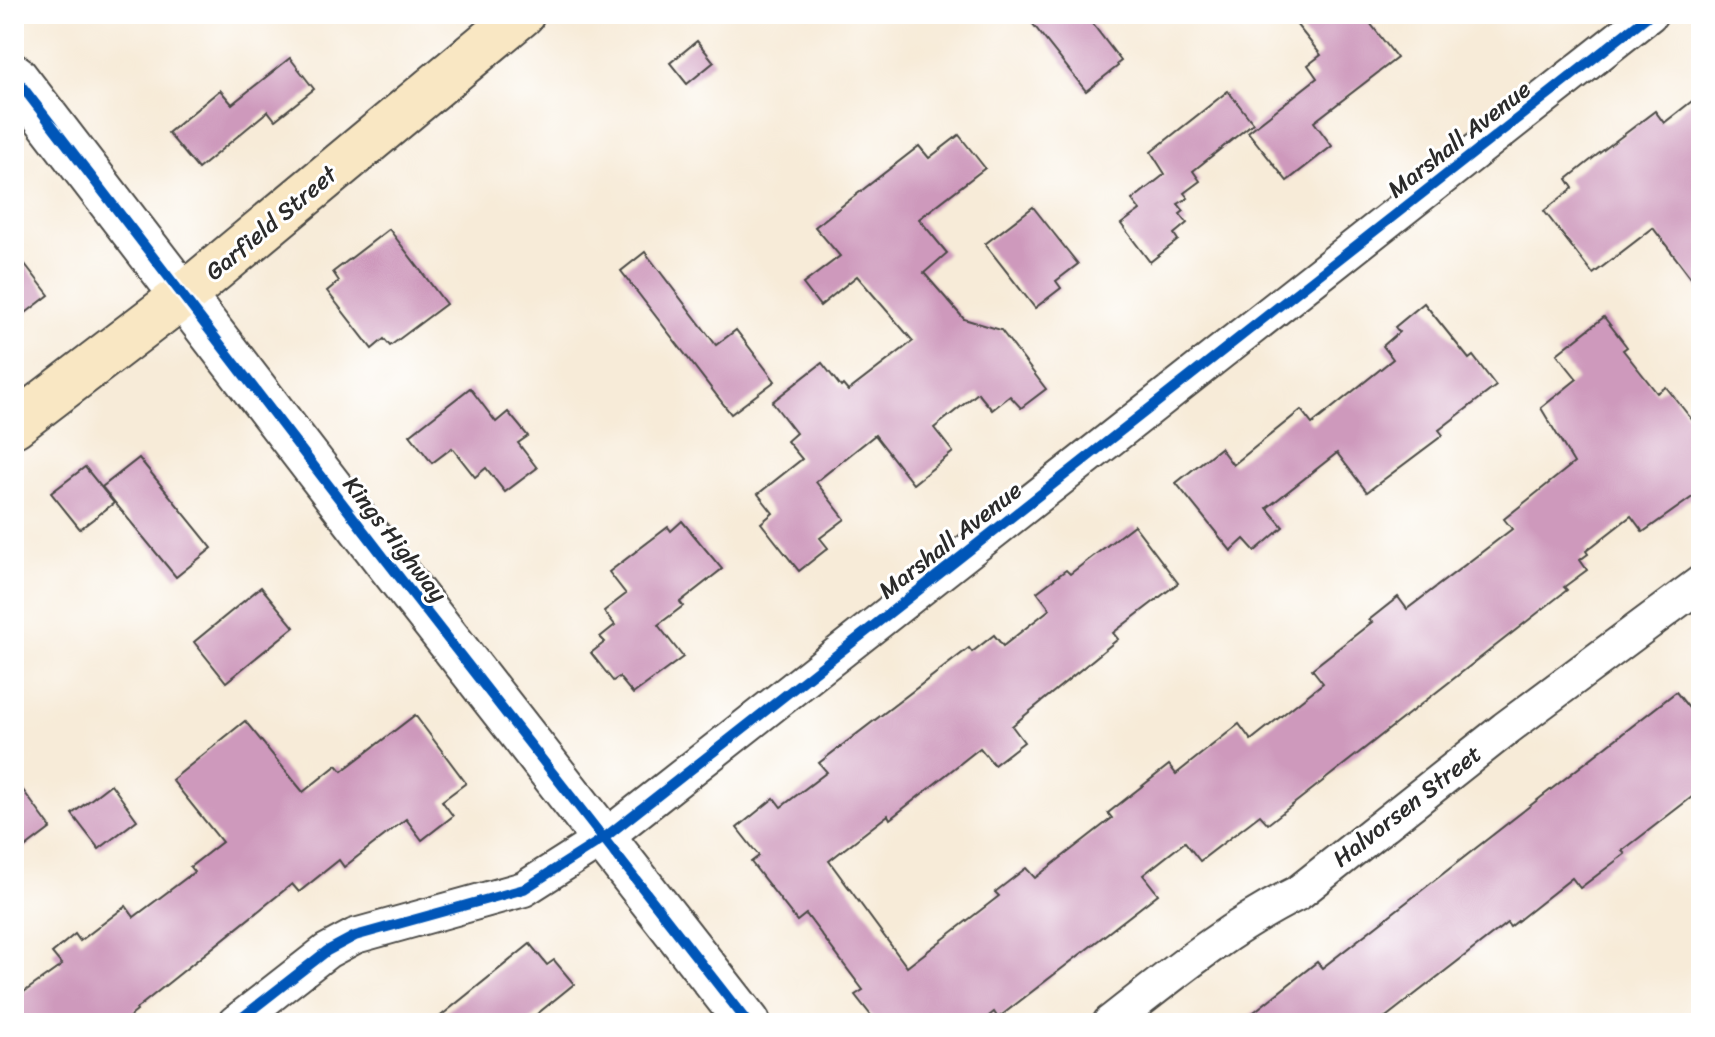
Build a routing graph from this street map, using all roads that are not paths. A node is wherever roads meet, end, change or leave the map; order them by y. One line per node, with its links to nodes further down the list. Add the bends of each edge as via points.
1 (522, 14): 4 (main road, Garfield Street)
2 (1650, 14): 7 (street, Marshall Avenue)
3 (14, 76): 4 (street, Kings Highway)
4 (184, 295): 5 (main road, Garfield Street); 7 (street, Kings Highway)
5 (14, 425)
6 (1701, 583): 10 (street, Halvorsen Street, via 1298,893 1212,944)
7 (604, 838): 8 (street, Marshall Avenue, via 524,889 355,936 327,951); 9 (street, Kings Highway)
8 (235, 1023)
9 (748, 1023)
10 (1110, 1023)

